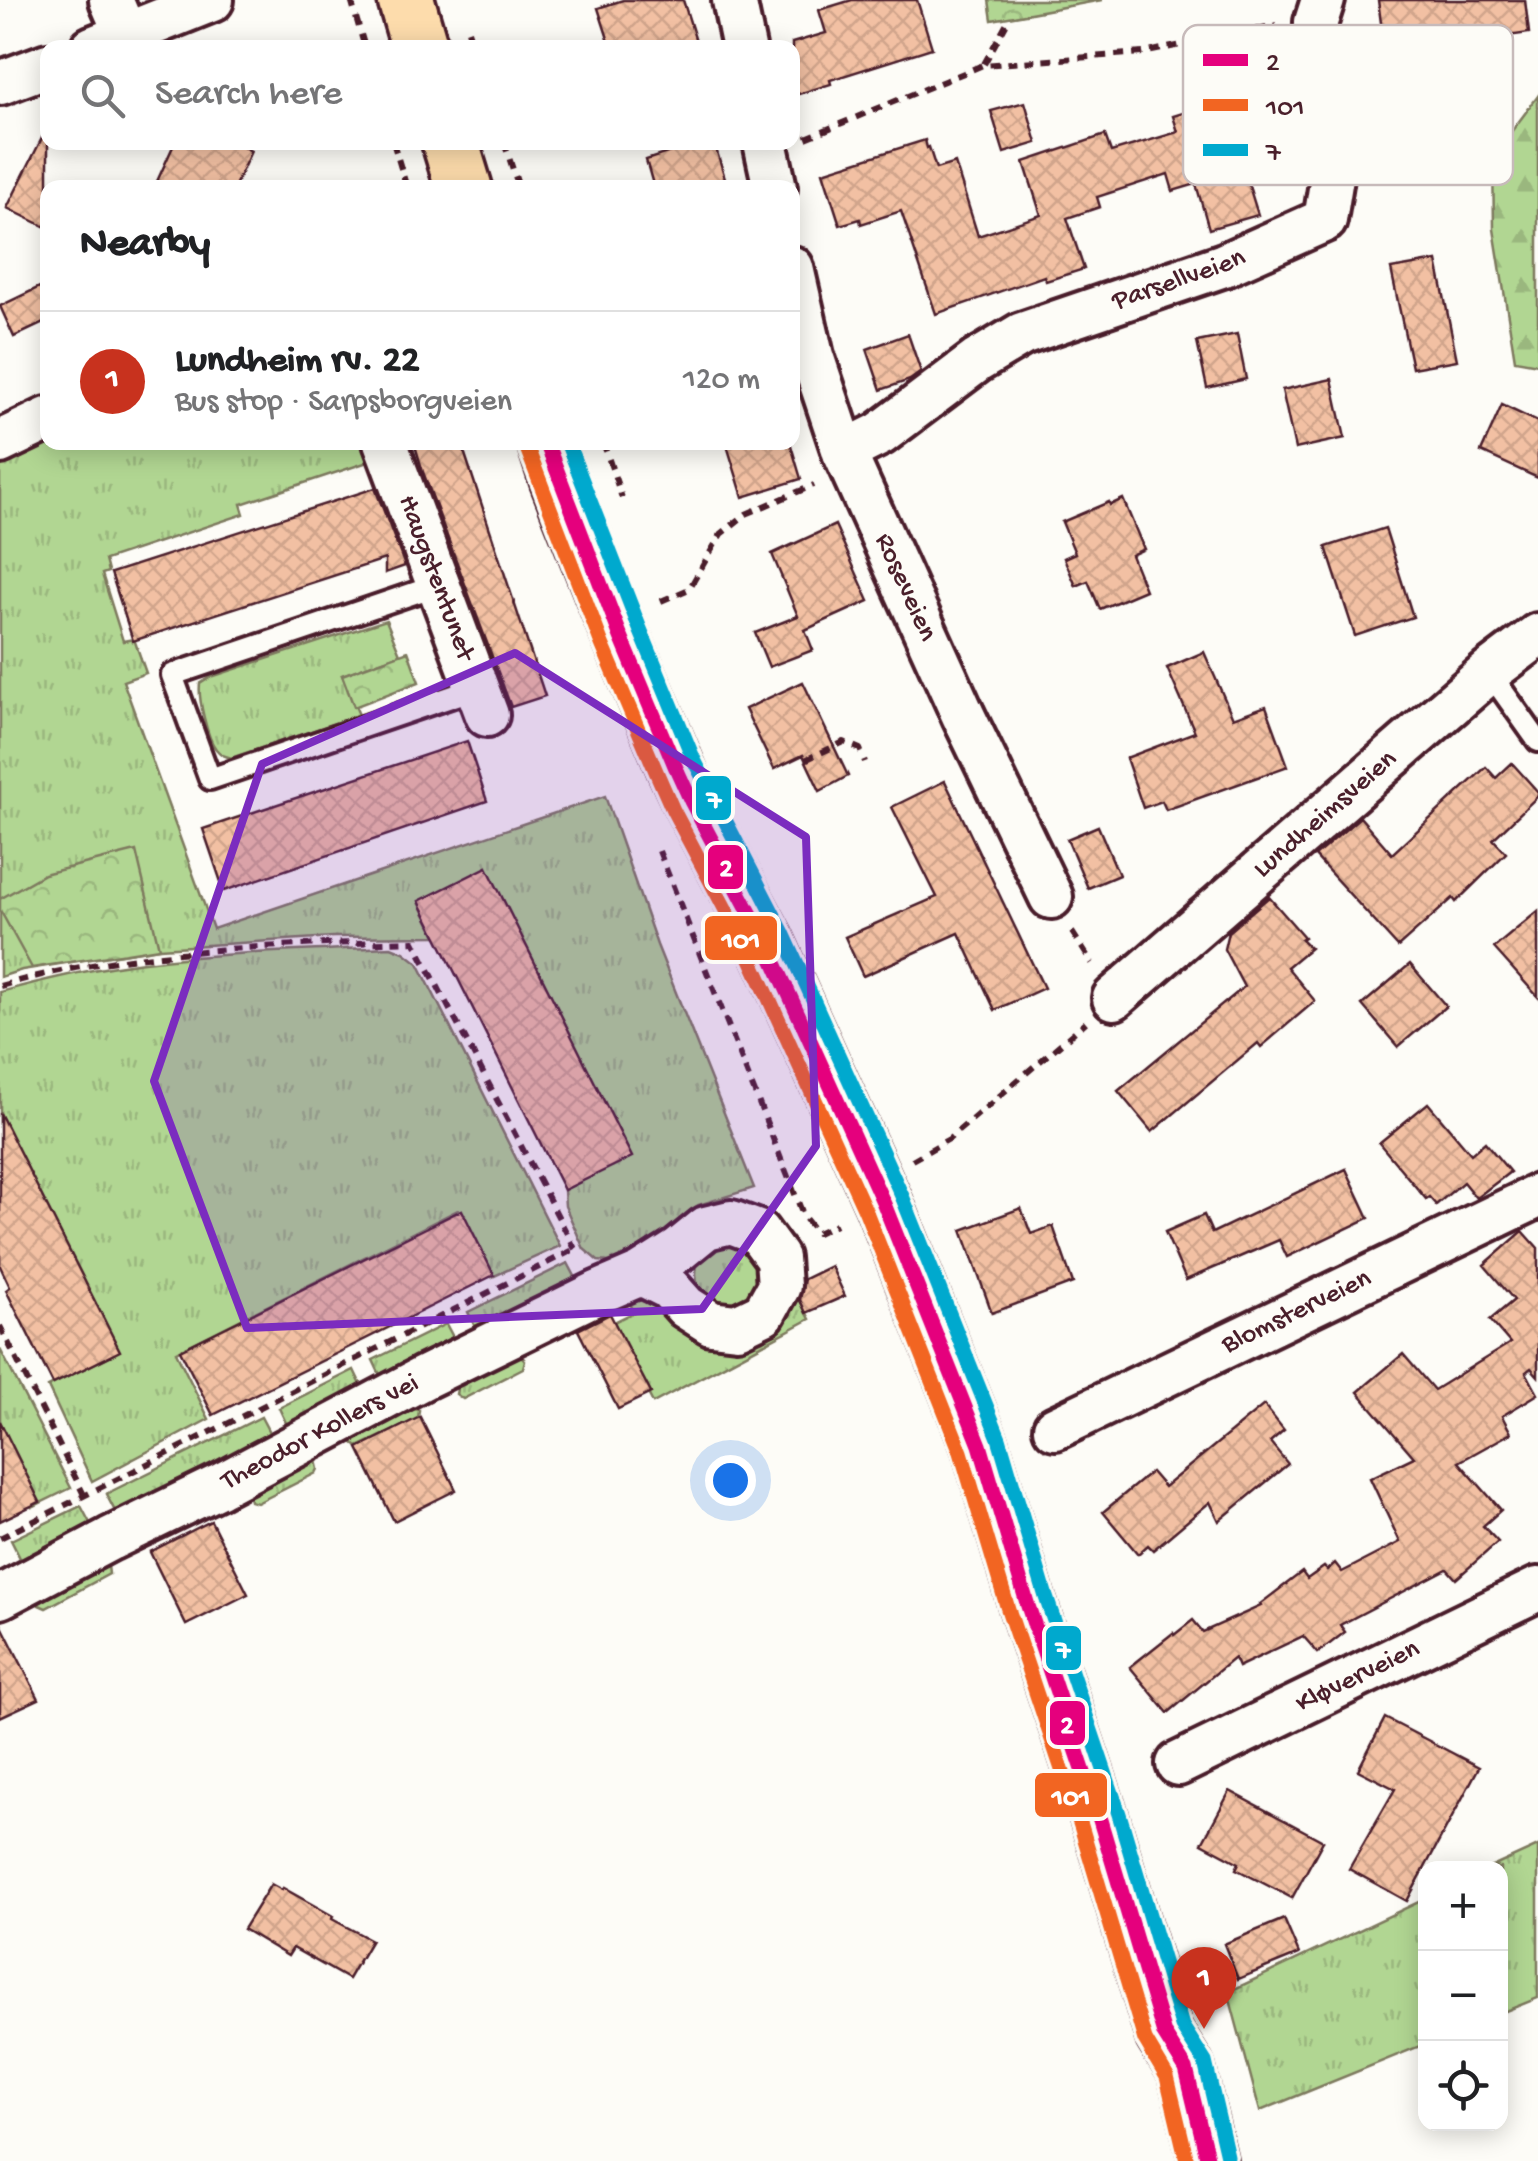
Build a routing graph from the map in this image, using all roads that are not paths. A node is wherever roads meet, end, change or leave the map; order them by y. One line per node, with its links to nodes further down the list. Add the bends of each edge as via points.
1 (212, 0): 4 (street)
2 (406, 0): 5 (highway)
3 (734, 0): 6 (street)
4 (110, 27)
5 (418, 40)
6 (742, 40)
7 (40, 67): 8 (street)
8 (0, 83)
9 (452, 150): 10 (highway)
10 (462, 180)
11 (1331, 185): 17 (street, Parsellveien, via 1325,220 1224,265 1022,334 976,361)
12 (800, 303): 17 (street, Roseveien)
13 (40, 423): 14 (street)
14 (0, 442)
15 (387, 450): 18 (street, Haugstentunet)
16 (549, 450): 31 (highway, via 691,801 765,941 884,1204 980,1445)
17 (848, 460): 23 (street, Roseveien)
18 (438, 585): 21 (street, Haugstentunet); 21 (lane, via 172,675 210,779)
19 (1538, 636): 20 (street, Lundheimsveien)
20 (1489, 672): 22 (lane); 24 (street, Lundheimsveien)
21 (482, 702)
22 (1538, 740)
23 (1051, 896)
24 (1114, 998)
25 (1538, 1196): 27 (street, Blomsterveien)
26 (642, 1274): 29 (street, Theodor Kollers vei, via 423,1378)
27 (1054, 1428)
28 (1538, 1589): 30 (street, Kløverveien)
29 (0, 1597)
30 (1178, 1764)
31 (1164, 2034): 32 (highway, via 1161,2075); 33 (highway, via 1186,2069)
32 (1176, 2161)
33 (1208, 2161)

